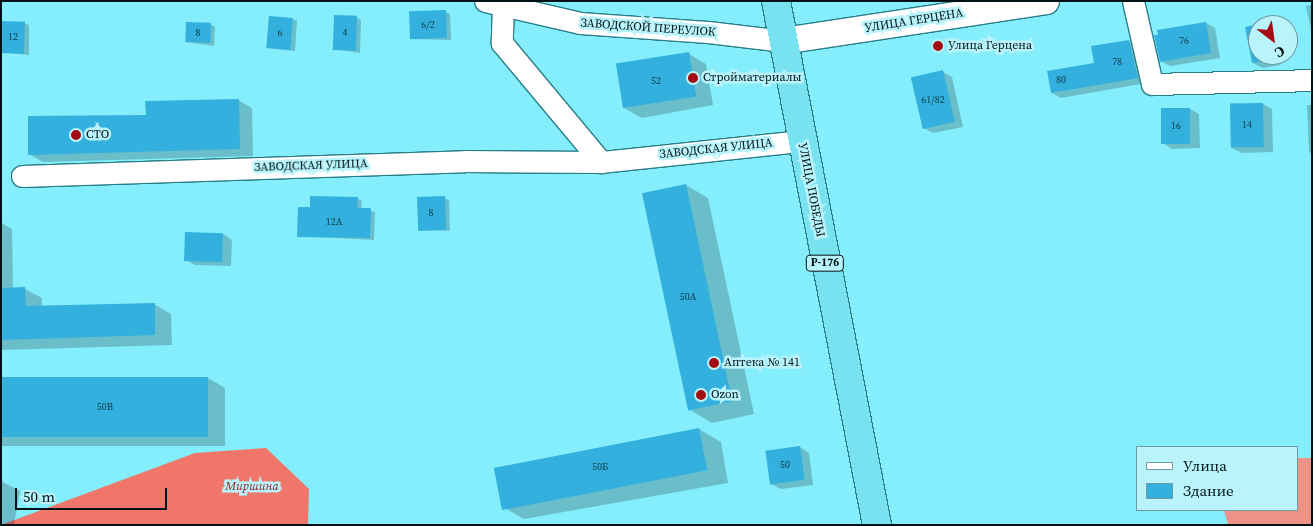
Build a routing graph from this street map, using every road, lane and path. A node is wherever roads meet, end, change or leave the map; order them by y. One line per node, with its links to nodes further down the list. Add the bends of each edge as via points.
1 (776, 1): 5 (highway, УЛИЦА ПОБЕДЫ / Р-176)
2 (1046, 1): 5 (street, УЛИЦА ГЕРЦЕНА)
3 (1133, 1): 6 (street, via 1152,84)
4 (494, 3): 5 (street, ЗАВОДСКОЙ ПЕРЕУЛОК, via 580,23 708,32); 8 (street, via 502,43)
5 (783, 42): 7 (highway, УЛИЦА ПОБЕДЫ / Р-176)
6 (1312, 80)
7 (801, 140): 8 (street, ЗАВОДСКАЯ УЛИЦА); 10 (highway, УЛИЦА ПОБЕДЫ / Р-176)
8 (601, 162): 9 (street, ЗАВОДСКАЯ УЛИЦА, via 465,161)
9 (22, 176)
10 (877, 525)

